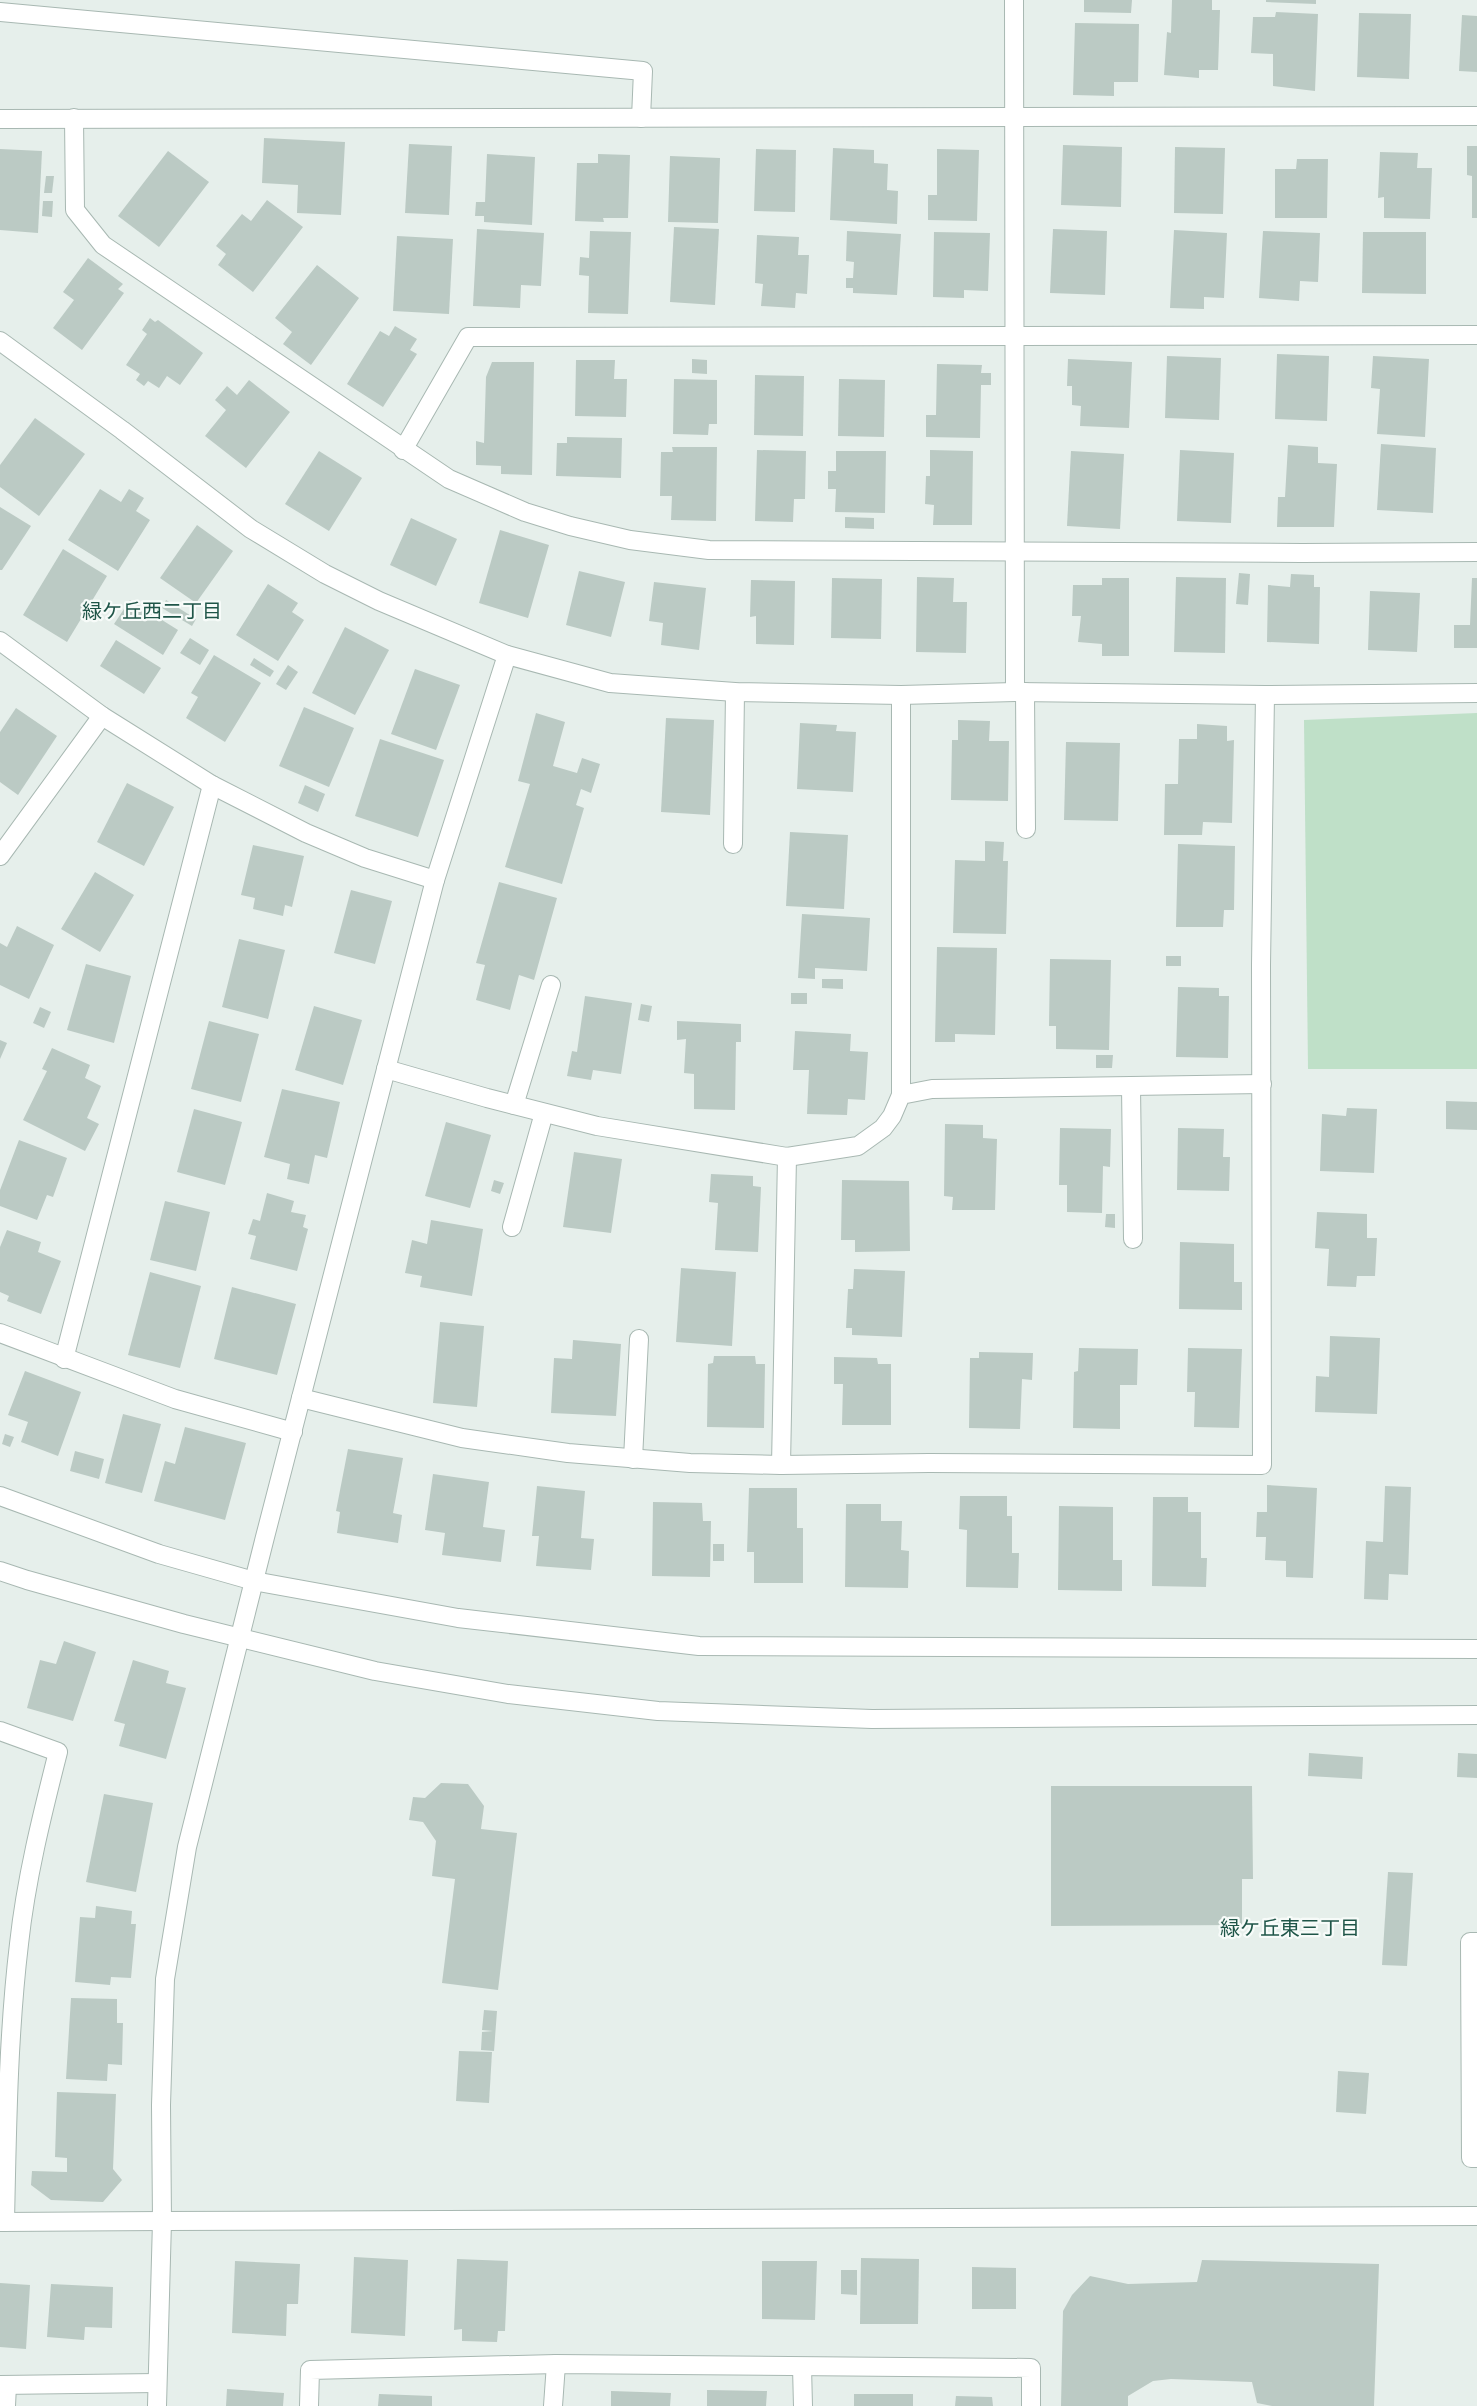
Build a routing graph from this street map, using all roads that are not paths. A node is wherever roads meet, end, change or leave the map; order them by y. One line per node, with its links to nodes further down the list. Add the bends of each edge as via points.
1 (1014, 0): 4 (street)
2 (0, 12): 6 (street, via 643,71)
3 (1477, 116): 4 (street)
4 (1014, 117): 6 (street); 9 (street)
5 (74, 118): 6 (street); 7 (street); 11 (street, via 75,210 103,245)
6 (641, 118)
7 (0, 119)
8 (1477, 335): 9 (street)
9 (1015, 337): 11 (street, via 468,337); 12 (street)
10 (0, 341): 15 (street, via 251,530 380,602)
11 (403, 450): 12 (street, via 450,479 525,512 630,540 709,550)
12 (1015, 550): 13 (street); 17 (street)
13 (1477, 552)
14 (0, 641): 21 (street)
15 (507, 655): 16 (street, via 610,682); 26 (street)
16 (735, 692): 19 (street); 24 (street)
17 (1020, 692): 19 (street); 20 (street); 23 (street)
18 (1477, 693): 20 (street)
19 (901, 694): 31 (street)
20 (1264, 695): 29 (street)
21 (102, 716): 22 (street); 25 (street)
22 (212, 785): 26 (street, via 306,833 365,858); 39 (street)
23 (1026, 829)
24 (733, 844)
25 (0, 856)
26 (435, 880): 28 (street)
27 (551, 985): 32 (street)
28 (386, 1069): 32 (street); 40 (street)
29 (1262, 1084): 30 (street); 43 (street, via 1262,1465)
30 (1131, 1087): 31 (street, via 932,1089); 36 (street)
31 (901, 1095): 34 (street, via 883,1128 858,1146)
32 (514, 1105): 33 (street)
33 (544, 1113): 34 (street, via 597,1126); 35 (street)
34 (787, 1156): 43 (street)
35 (512, 1227)
36 (1133, 1239)
37 (0, 1333): 39 (street)
38 (639, 1339): 42 (street)
39 (64, 1359): 41 (street, via 175,1399)
40 (302, 1398): 41 (street); 42 (street, via 462,1438)
41 (293, 1432): 46 (street)
42 (633, 1459): 43 (street)
43 (781, 1465)
44 (0, 1496): 46 (street, via 159,1554)
45 (0, 1570): 47 (street)
46 (254, 1581): 47 (street); 48 (street, via 458,1618 699,1646)
47 (239, 1639): 49 (street, via 386,1673 508,1694 658,1711 872,1719); 54 (street, via 188,1847 165,1979 160,2105)
48 (1477, 1649)
49 (1477, 1715)
50 (0, 1731): 55 (street, via 58,1752 36,1842 19,1942 9,2054)
51 (1477, 1942): 52 (street, via 1470,1942 1471,2158)
52 (1477, 2158)
53 (1477, 2216): 54 (street)
54 (162, 2221): 55 (street); 58 (street)
55 (2, 2222)
56 (556, 2364): 57 (street); 62 (street, via 310,2370); 63 (street)
57 (802, 2367): 64 (street); 65 (street, via 1031,2368)
58 (157, 2383): 59 (street); 61 (street)
59 (4, 2385): 60 (street)
60 (6, 2406)
61 (157, 2406)
62 (309, 2406)
63 (554, 2406)
64 (803, 2406)
65 (1031, 2406)

